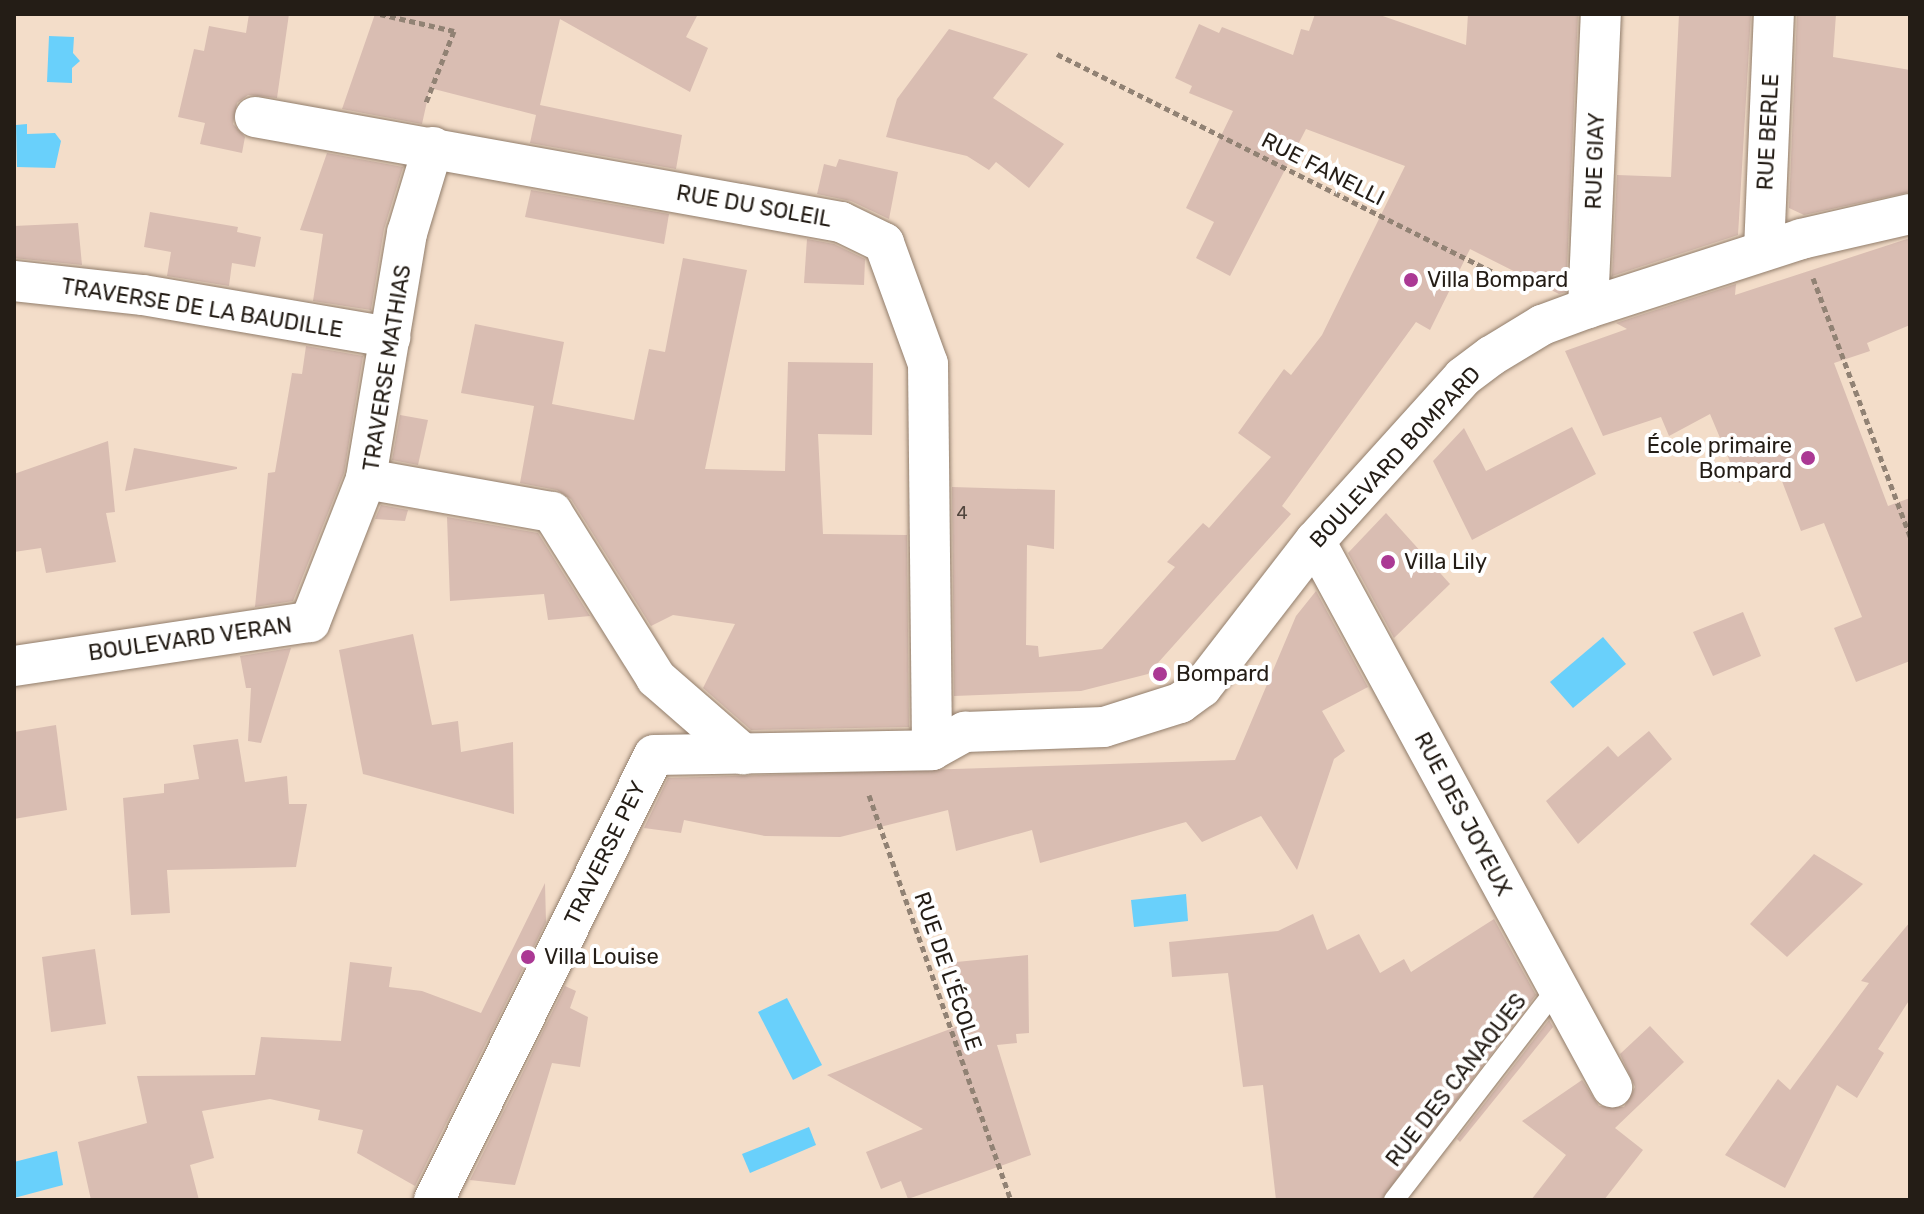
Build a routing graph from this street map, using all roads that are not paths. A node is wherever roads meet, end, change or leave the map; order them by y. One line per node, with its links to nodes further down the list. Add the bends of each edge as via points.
1 (1601, 14): 8 (street, RUE GIAY)
2 (1774, 14): 6 (street, RUE BERLE)
3 (255, 117): 4 (street, RUE DU SOLEIL)
4 (422, 145): 9 (street, TRAVERSE MATHIAS); 13 (street, RUE DU SOLEIL, via 841,222 884,243 928,364)
5 (1910, 214): 6 (street, BOULEVARD BOMPARD)
6 (1764, 250): 8 (street, BOULEVARD BOMPARD)
7 (14, 281): 9 (street, TRAVERSE DE LA BAUDILLE, via 143,295)
8 (1581, 310): 11 (street, BOULEVARD BOMPARD, via 1542,325 1463,377)
9 (390, 337): 10 (street, TRAVERSE MATHIAS)
10 (366, 479): 12 (street, BOULEVARD VERAN, via 310,622); 14 (street, TRAVERSE MATHIAS, via 552,512 656,678)
11 (1315, 541): 13 (street, BOULEVARD BOMPARD, via 1202,687 1180,703 1104,727 965,732); 15 (street, RUE DES JOYEUX)
12 (14, 666)
13 (932, 750): 14 (street, TRAVERSE PEY)
14 (743, 754): 17 (street, TRAVERSE PEY, via 654,755)
15 (1556, 990): 16 (street, RUE DES JOYEUX); 18 (lane, RUE DES CANAQUES)
16 (1612, 1087)
17 (434, 1200)
18 (1394, 1200)

